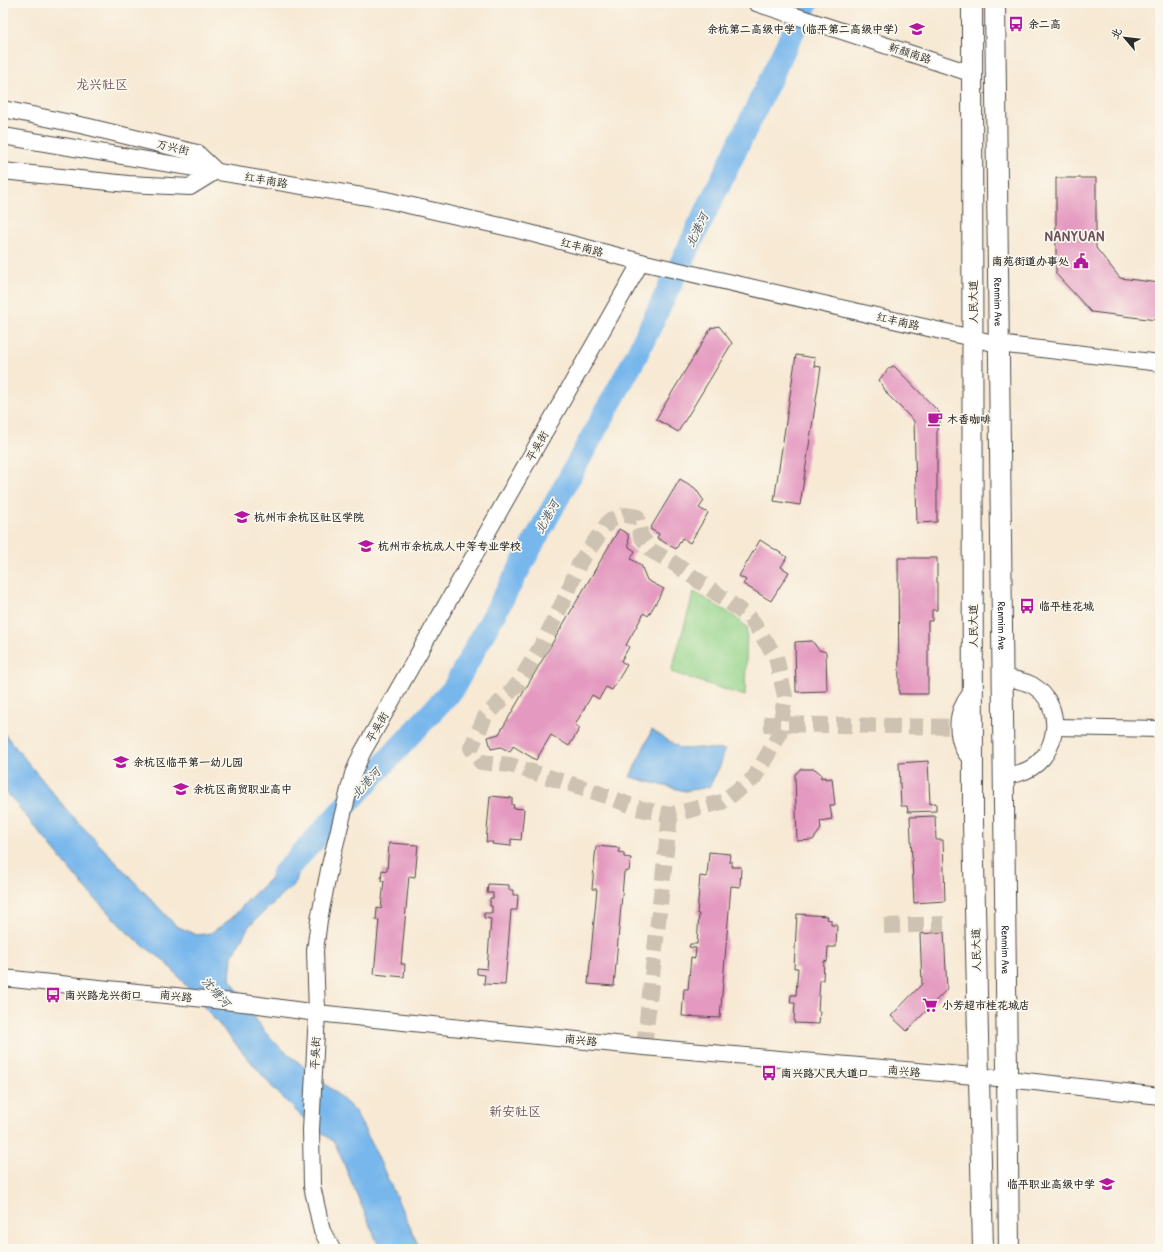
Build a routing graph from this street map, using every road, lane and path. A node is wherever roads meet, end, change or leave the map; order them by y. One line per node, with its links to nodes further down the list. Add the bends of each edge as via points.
1 (972, 3): 4 (main road, 人民大道)
2 (995, 3): 11 (main road, Renmim Ave)
3 (767, 5): 4 (street, 新颜南路)
4 (973, 74): 10 (main road, 人民大道)
5 (3, 108): 8 (street, 万兴街, via 197,153)
6 (3, 136): 8 (street, 红丰南路)
7 (3, 171): 8 (street, via 128,184 190,187)
8 (216, 171): 9 (street, 红丰南路, via 386,200)
9 (642, 262): 10 (street, 红丰南路); 20 (street, 平吴街, via 362,752 352,774 319,920 315,951)
10 (973, 339): 11 (street, 红丰南路); 17 (main road, 人民大道)
11 (998, 344): 12 (street, 红丰南路); 13 (main road, Renmim Ave)
12 (1160, 363)
13 (1002, 678): 15 (street, via 1023,681 1045,697 1052,711); 18 (main road, Renmim Ave)
14 (973, 691): 17 (street, via 963,704 958,719 958,735 964,751)
15 (1055, 727): 16 (street); 18 (street, via 1052,743 1033,767 1019,773)
16 (1160, 729)
17 (973, 762): 21 (main road, 人民大道)
18 (1003, 775): 22 (main road, Renmim Ave)
19 (3, 978): 20 (street, 南兴路)
20 (317, 1013): 21 (street, 南兴路); 24 (street, 平吴街, via 311,1130 312,1186 322,1231)
21 (979, 1078): 22 (street, 南兴路); 25 (main road, 人民大道)
22 (1008, 1079): 23 (street, 南兴路); 26 (main road, Renmim Ave)
23 (1160, 1096)
24 (332, 1249)
25 (983, 1249)
26 (1009, 1249)

